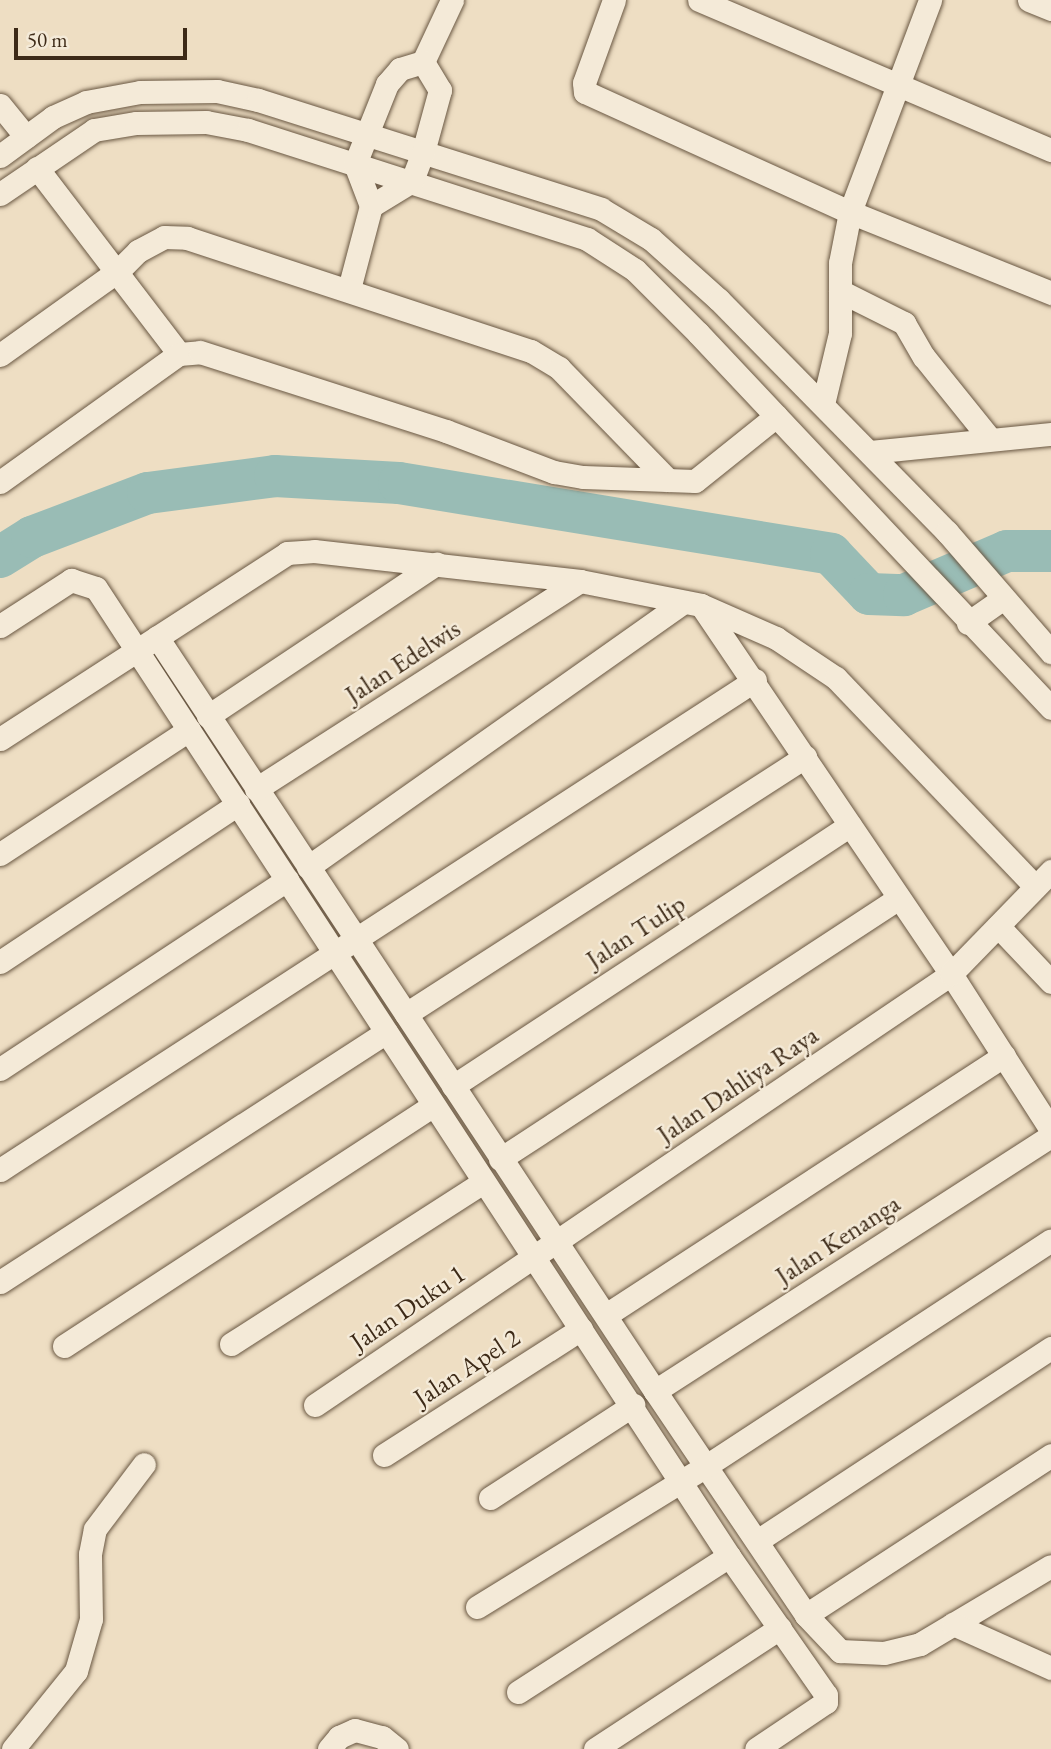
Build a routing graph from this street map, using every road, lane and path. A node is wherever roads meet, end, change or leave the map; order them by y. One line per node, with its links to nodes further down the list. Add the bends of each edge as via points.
1 (452, 0): 7 (street)
2 (614, 0): 22 (street, via 584,92)
3 (699, 0): 8 (street)
4 (930, 0): 8 (street)
5 (1029, 0): 6 (street)
6 (1051, 9)
7 (423, 62): 11 (street, via 394,75); 15 (street, via 440,90)
8 (897, 86): 14 (street); 22 (street)
9 (0, 105): 12 (street)
10 (53, 117): 11 (street, via 86,103 140,92 217,91); 12 (street); 13 (street)
11 (366, 134): 15 (street); 17 (street)
12 (26, 137): 16 (street)
13 (71, 143): 17 (street, via 94,130 136,122 206,122 248,130); 18 (street)
14 (1051, 150)
15 (423, 152): 19 (street); 29 (street, via 601,209 651,239)
16 (1, 153)
17 (355, 164): 19 (street); 21 (street)
18 (37, 168): 20 (street); 23 (street)
19 (412, 181): 21 (street); 30 (street, via 587,239 626,263)
20 (0, 194)
21 (371, 206): 24 (street)
22 (850, 212): 25 (street, via 840,263); 26 (street)
23 (119, 270): 24 (street, via 150,244 174,236); 27 (street); 28 (street)
24 (349, 289): 34 (street, via 508,340 549,361)
25 (840, 291): 29 (street, via 841,333); 32 (street, via 904,323 924,357)
26 (1051, 293)
27 (179, 354): 34 (street, via 213,356 446,431 554,472); 35 (street)
28 (0, 355)
29 (822, 404): 33 (street)
30 (776, 416): 34 (street, via 708,474 695,481); 40 (street, via 908,552)
31 (1051, 434): 32 (street)
32 (990, 439): 33 (street)
33 (870, 453): 38 (street)
34 (668, 480)
35 (0, 482)
36 (437, 563): 37 (street); 42 (street, via 314,551 287,553); 47 (street)
37 (580, 581): 39 (street); 50 (street, Jalan Edelwis)
38 (1002, 599): 40 (street); 44 (street)
39 (692, 603): 45 (street); 54 (street); 55 (street, via 776,638 836,678)
40 (968, 623): 46 (street)
41 (0, 626): 43 (street, via 71,580 86,581 96,588)
42 (158, 636): 43 (street); 47 (street)
43 (136, 649): 47 (street); 48 (street)
44 (1051, 652)
45 (755, 680): 49 (street); 59 (street)
46 (1051, 708)
47 (199, 723): 50 (street); 51 (street); 53 (street)
48 (0, 739)
49 (805, 757): 52 (street); 64 (street)
50 (256, 789): 54 (street)
51 (238, 804): 56 (street); 61 (street)
52 (850, 825): 57 (street); 68 (street, Jalan Tulip)
53 (0, 854)
54 (308, 867): 59 (street)
55 (1042, 878): 58 (street, Jalan Dahliya Raya)
56 (287, 880): 60 (street); 67 (street)
57 (898, 899): 62 (street); 72 (street)
58 (998, 926): 62 (street, Jalan Dahliya Raya); 63 (street)
59 (356, 940): 60 (street); 64 (street)
60 (335, 954): 65 (street); 73 (street)
61 (0, 961)
62 (951, 974): 66 (street); 76 (street, Jalan Dahliya Raya)
63 (1051, 982)
64 (406, 1014): 68 (street)
65 (386, 1032): 69 (street); 78 (street)
66 (1004, 1056): 70 (street); 79 (street)
67 (0, 1069)
68 (453, 1086): 72 (street)
69 (433, 1105): 74 (street); 82 (street)
70 (1051, 1130)
71 (1051, 1136): 84 (street, Jalan Kenanga)
72 (500, 1159): 76 (street)
73 (0, 1170)
74 (483, 1182): 77 (street); 81 (street)
75 (1051, 1240): 90 (street)
76 (556, 1242): 77 (street, Jalan Dahliya Raya); 79 (street)
77 (533, 1257): 80 (street); 85 (street, Jalan Duku 1)
78 (0, 1282)
79 (606, 1315): 84 (street)
80 (581, 1329): 86 (street); 87 (street, Jalan Apel 2)
81 (231, 1344)
82 (64, 1346)
83 (1051, 1348): 93 (street)
84 (655, 1391): 90 (street)
85 (314, 1405)
86 (633, 1405): 91 (street); 92 (street)
87 (384, 1455)
88 (1051, 1455): 97 (street)
89 (144, 1464): 103 (street, via 95,1529 90,1554 91,1619 76,1671)
90 (706, 1466): 91 (street); 93 (street)
91 (683, 1480): 94 (street); 96 (street)
92 (490, 1498)
93 (757, 1541): 97 (street)
94 (729, 1556): 99 (street); 101 (street)
95 (1051, 1566): 98 (street)
96 (477, 1607)
97 (806, 1615): 98 (street, via 839,1651 860,1655 920,1644)
98 (953, 1624): 100 (street)
99 (780, 1628): 102 (street); 106 (street, via 826,1702)
100 (1051, 1668)
101 (518, 1692)
102 (604, 1747)
103 (13, 1749)
104 (329, 1749): 105 (street, via 339,1737 355,1730 382,1737)
105 (397, 1749)
106 (756, 1749)

